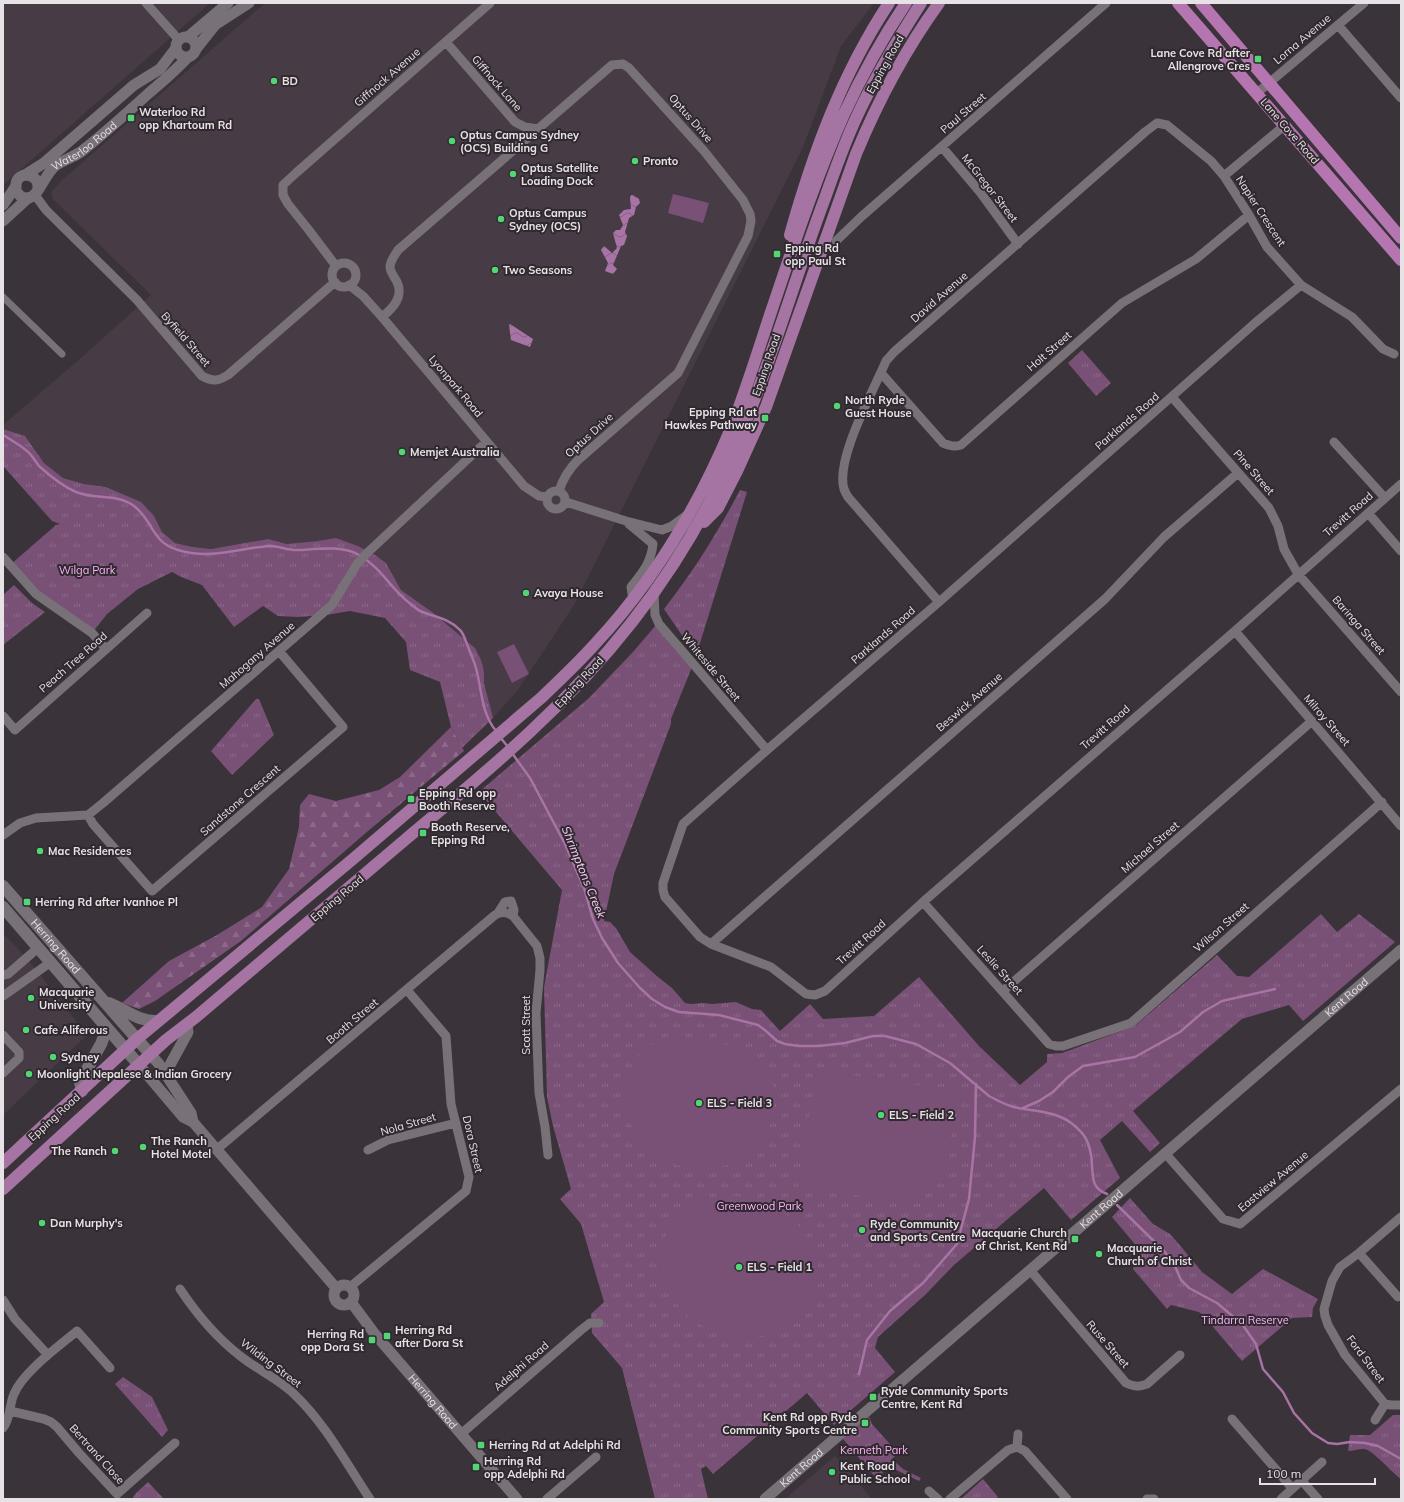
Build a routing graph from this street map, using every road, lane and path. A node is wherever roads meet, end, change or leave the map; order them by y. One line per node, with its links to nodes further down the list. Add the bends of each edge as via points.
1 (146, 3): 14 (street)
2 (228, 3): 14 (street, Waterloo Road)
3 (249, 3): 16 (street, via 215,25)
4 (490, 3): 15 (street, Giffnock Avenue)
5 (889, 3): 41 (main road, via 863,45 822,134 791,232)
6 (906, 3): 41 (main road, Epping Road, via 872,57 844,115 794,244)
7 (921, 3): 57 (main road, Epping Road, via 886,59 858,115 813,230 742,433)
8 (939, 3): 57 (main road, via 895,71 862,140 777,380 750,443 718,508)
9 (1106, 3): 23 (street, Paul Street)
10 (1178, 3): 19 (highway, Lane Cove Road)
11 (1201, 3): 18 (highway, Lane Cove Road)
12 (1364, 3): 13 (street, Lorna Avenue)
13 (1338, 25): 18 (street, Lorna Avenue); 20 (street)
14 (181, 42): 16 (street, via 193,40); 17 (street, via 180,56); 24 (street, Waterloo Road, via 160,69 134,85 44,163)
15 (446, 42): 22 (street, Giffnock Lane, via 515,122); 35 (street, Giffnock Avenue, via 283,186 283,195 288,204)
16 (196, 49): 17 (street, via 193,55)
17 (187, 58): 27 (street, Waterloo Road, via 87,147 55,166)
18 (1269, 82): 19 (street, Lorna Avenue); 31 (highway, Lane Cove Road)
19 (1257, 93): 21 (highway, Lane Cove Road)
20 (1401, 98)
21 (1284, 125): 25 (street, Napier Crescent); 34 (highway, Lane Cove Road)
22 (538, 129): 40 (street, Optus Drive, via 398,250 390,267 399,288 398,298 392,309); 50 (street, Optus Drive, via 612,64 623,64 638,77 716,165 748,208 751,221 748,236 678,373 578,460 568,470)
23 (942, 147): 32 (street, Paul Street); 33 (street, McGregor Street, via 980,192)
24 (25, 175): 26 (street, via 19,178); 27 (street, via 36,178 39,185)
25 (1224, 176): 29 (street, Napier Crescent); 33 (street, David Avenue, via 1211,161 1172,128 1157,123)
26 (16, 186): 27 (street, via 21,196); 28 (street)
27 (34, 194): 30 (street, Waterloo Road); 36 (street, Byfield Street, via 46,210 137,300 202,376 210,381 218,381 228,375)
28 (3, 204)
29 (1249, 215): 38 (street, Napier Crescent, via 1267,246); 44 (street, Holt Street, via 1196,260 1122,303 961,445 956,447 943,443)
30 (3, 221)
31 (1401, 238)
32 (836, 241)
33 (1018, 244): 44 (street, David Avenue, via 894,352 886,361)
34 (1401, 260)
35 (336, 266): 36 (street, via 332,276); 37 (street, via 343,263 353,268 355,275)
36 (335, 282): 37 (street, via 342,286)
37 (349, 285): 40 (street, Lyonpark Road)
38 (1301, 285): 43 (street, Napier Crescent, via 1352,317 1383,349); 45 (street, Parklands Road)
39 (3, 297): 42 (street)
40 (382, 317): 46 (street, Lyonpark Road)
41 (768, 321): 54 (main road, Epping Road, via 732,426)
42 (62, 354)
43 (1394, 354)
44 (881, 373): 63 (street, David Avenue, via 850,440 844,467 844,490)
45 (1172, 397): 48 (street, Pine Street); 63 (street, Parklands Road)
46 (486, 442): 51 (street, Lyonpark Road, via 524,486 539,496); 67 (street, Mahogany Avenue, via 366,554 332,605)
47 (1334, 442): 52 (street)
48 (1238, 473): 60 (street, Pine Street, via 1274,514 1284,549); 81 (street, Beswick Avenue, via 1164,537 1105,599)
49 (1401, 484): 52 (street, Trevitt Road)
50 (559, 490): 51 (street, via 551,492); 53 (street, via 564,494)
51 (547, 497): 53 (street, via 548,504 553,509 560,508)
52 (1385, 498): 55 (street, Trevitt Road)
53 (566, 502): 56 (street)
54 (690, 513): 56 (street, via 662,530); 62 (main road, Epping Road)
55 (1368, 513): 58 (street); 60 (street, Trevitt Road)
56 (626, 521): 62 (street, via 654,544 652,556 631,587)
57 (692, 534): 61 (main road, Epping Road)
58 (1401, 551)
59 (3, 557): 66 (street, via 36,594 92,633)
60 (1298, 574): 65 (street, Trevitt Road); 68 (street, Baringa Street)
61 (654, 592): 71 (street, Whiteside Street, via 656,620); 92 (main road, Epping Road, via 595,665 534,729)
62 (633, 600): 91 (main road, Epping Road, via 570,671 520,716 353,860)
63 (939, 602): 71 (street, Parklands Road)
64 (147, 613): 66 (street, Peach Tree Road)
65 (1235, 631): 70 (street, Milroy Street); 78 (street, Trevitt Road)
66 (106, 649): 69 (street, Peach Tree Road, via 15,730)
67 (279, 651): 73 (street, Mahogany Avenue); 73 (street, Sandstone Crescent, via 343,727 243,814 152,891)
68 (1401, 692)
69 (3, 716)
70 (1312, 721): 72 (street, Milroy Street); 88 (street, Michael Street)
71 (767, 750): 81 (street, Parklands Road, via 683,824 663,883 665,897 700,937)
72 (1382, 802): 74 (street, Milroy Street); 96 (street, Wilson Street, via 1131,1022)
73 (88, 816): 75 (street, via 36,818 20,823)
74 (1401, 826)
75 (5, 833): 76 (street)
76 (3, 844)
77 (3, 886): 90 (main road, Herring Road)
78 (924, 902): 87 (street, Trevitt Road); 88 (street, Leslie Street)
79 (4, 911): 82 (main road, Herring Road)
80 (500, 912): 86 (street, Booth Street); 109 (street, Scott Street, via 513,916 537,946 540,958 536,1013 538,1093)
81 (711, 944): 87 (street, Parklands Road, via 771,968 806,994 815,995)
82 (39, 948): 84 (main road, Herring Road); 85 (street, via 8,974)
83 (1401, 950): 108 (street, Kent Road)
84 (51, 962): 89 (street); 93 (main road, Herring Road)
85 (3, 975)
86 (408, 990): 105 (street, Dora Street, via 446,1036 451,1104); 106 (street, Booth Street)
87 (825, 991)
88 (1004, 991): 96 (street, Leslie Street, via 1049,1044)
89 (3, 996)
90 (104, 1001): 91 (main road, via 139,1019); 95 (main road, Herring Road)
91 (158, 1021): 95 (main road, Epping Road)
92 (187, 1025): 98 (main road, Epping Road); 101 (street, via 188,1032)
93 (107, 1029): 97 (main road, Herring Road); 103 (main road, via 102,1044 80,1082)
94 (3, 1035): 100 (street, via 19,1052 19,1058)
95 (137, 1039): 97 (main road, Epping Road); 98 (main road, Herring Road)
96 (1063, 1046)
97 (125, 1050): 99 (main road, Herring Road); 103 (main road, Epping Road)
98 (151, 1055): 99 (main road, Epping Road); 101 (street, Herring Road)
99 (139, 1065): 104 (street, Herring Road, via 183,1118); 111 (main road, Epping Road)
100 (3, 1073)
101 (165, 1074): 104 (street, Herring Road, via 191,1113)
102 (1401, 1089): 108 (street, Eastview Avenue, via 1240,1224 1223,1219)
103 (82, 1091): 110 (main road, Epping Road)
104 (193, 1122): 106 (street, Herring Road)
105 (456, 1123): 107 (street, Nola Street, via 388,1140); 115 (street, Dora Street, via 469,1177 466,1191)
106 (216, 1150): 116 (street, Herring Road)
107 (368, 1150)
108 (1165, 1154): 114 (street, Kent Road)
109 (548, 1155)
110 (3, 1163)
111 (3, 1189)
112 (1401, 1217): 113 (street, Ford Street)
113 (1359, 1253): 118 (street); 125 (street, Ford Street, via 1340,1268 1332,1281 1324,1308 1325,1316 1345,1355)
114 (1030, 1270): 123 (street, Ruse Street, via 1126,1383 1134,1387 1147,1384); 143 (street, Kent Road)
115 (350, 1287): 116 (street, via 341,1285); 120 (street, via 354,1293)
116 (336, 1288): 120 (street, via 334,1298 338,1304 345,1305)
117 (180, 1289): 140 (street, Wilding Street, via 190,1305 238,1355 277,1380 306,1406 321,1424)
118 (1398, 1297)
119 (3, 1300): 122 (street, via 15,1319)
120 (351, 1302): 131 (street, Herring Road, via 374,1333)
121 (599, 1323): 131 (street, Adelphi Road, via 590,1323 581,1330)
122 (48, 1355): 124 (street, via 76,1331); 127 (street, via 22,1380 14,1394)
123 (1180, 1355)
124 (110, 1368)
125 (1385, 1404): 126 (street); 129 (street)
126 (1401, 1405)
127 (10, 1411): 130 (street); 133 (street, Bertrand Close, via 51,1422 117,1494)
128 (1232, 1418): 138 (street)
129 (1375, 1420)
130 (3, 1428)
131 (461, 1434): 141 (street, Herring Road)
132 (1018, 1434): 134 (street)
133 (175, 1443)
134 (1017, 1447): 145 (street, via 1008,1450); 146 (street, via 1025,1451)
135 (596, 1457): 142 (street)
136 (1322, 1462): 137 (street)
137 (1302, 1480): 138 (street); 150 (street)
138 (1292, 1488): 149 (street)
139 (929, 1491): 144 (street)
140 (370, 1499)
141 (517, 1499)
142 (548, 1499)
143 (766, 1499)
144 (938, 1499)
145 (950, 1499)
146 (1067, 1499)
147 (1147, 1499): 148 (street)
148 (1154, 1499)
149 (1280, 1499)
150 (1318, 1499)

